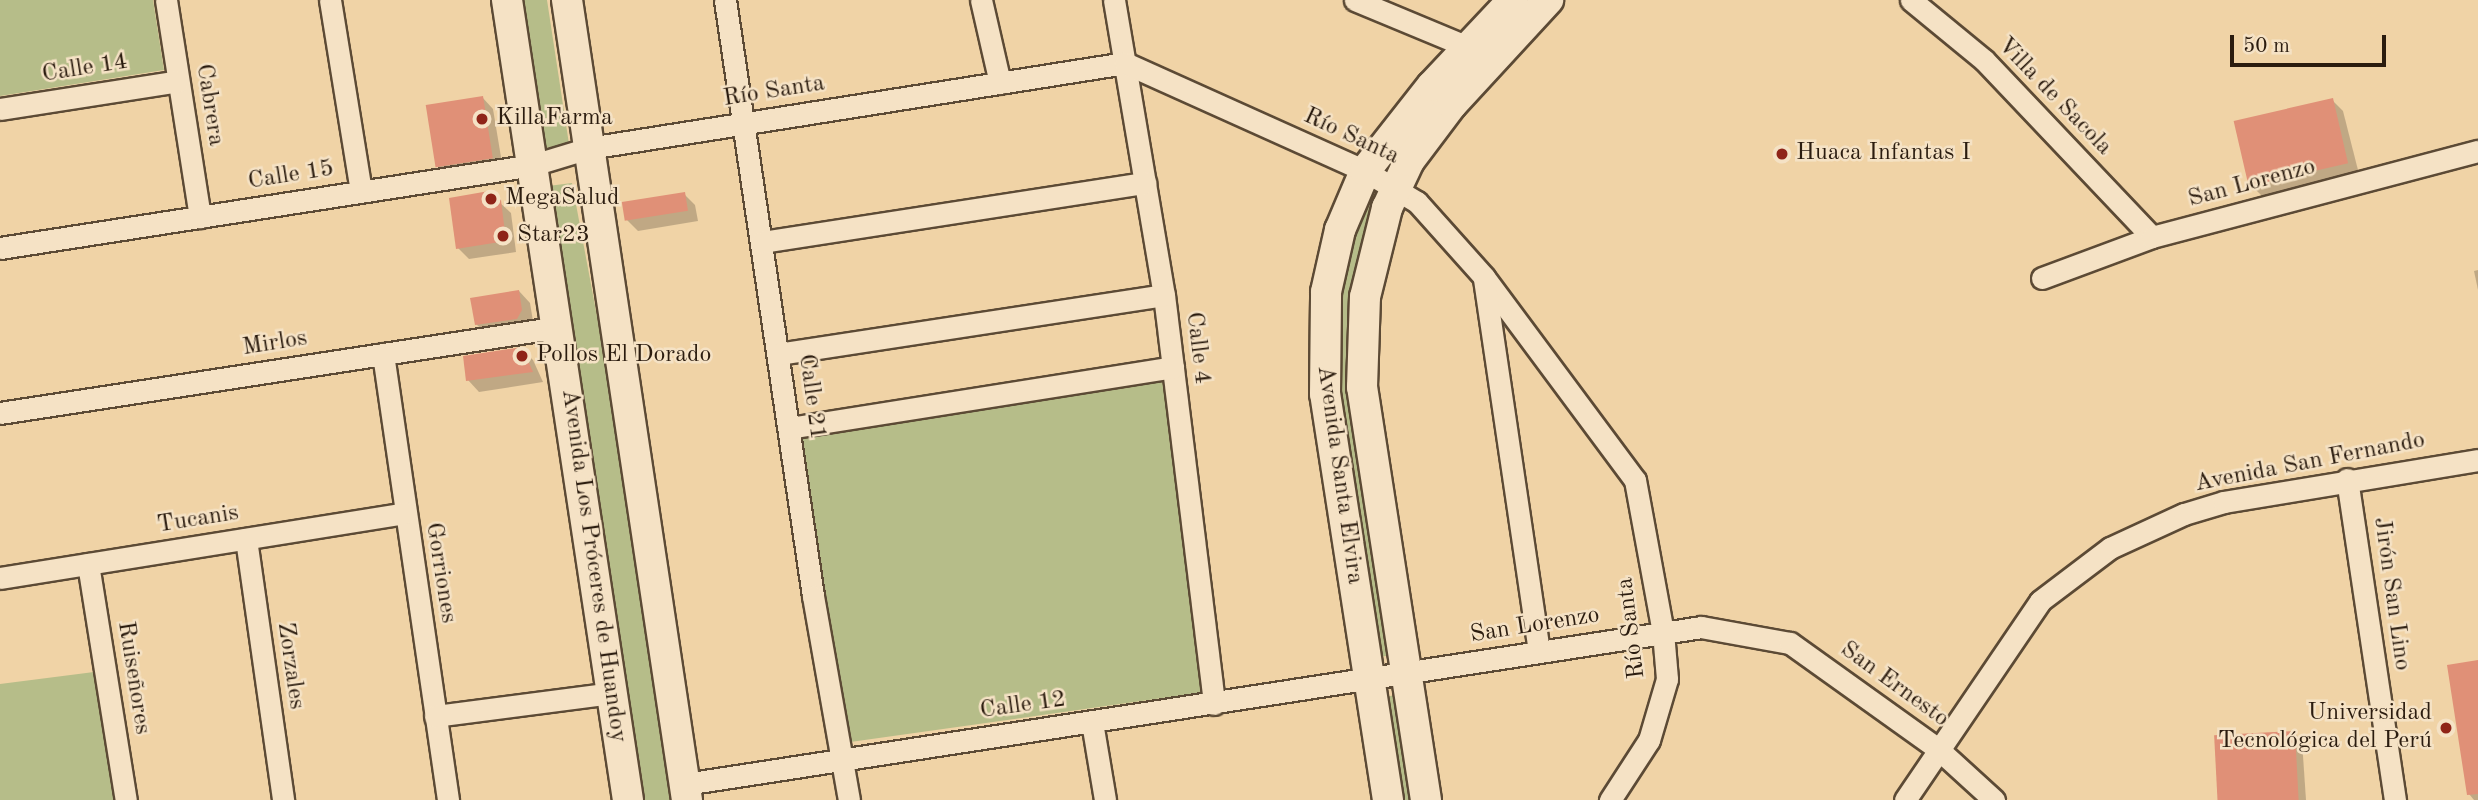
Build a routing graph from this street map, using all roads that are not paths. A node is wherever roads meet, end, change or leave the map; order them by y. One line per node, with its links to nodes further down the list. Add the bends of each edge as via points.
1 (166, 0): 14 (street, Cabrera)
2 (330, 0): 24 (street)
3 (507, 0): 20 (street, Avenida Los Próceres de Huandoy)
4 (567, 0): 18 (street)
5 (728, 0): 17 (street, Calle 21)
6 (981, 0): 15 (street)
7 (1114, 0): 13 (street, Calle 4)
8 (1355, 0): 12 (street)
9 (1513, 0): 12 (street, Avenida Santa Elvira)
10 (1548, 0): 23 (street, Avenida Santa Elvira, via 1452,104)
11 (1911, 0): 26 (street, Villa de Sacola, via 1984,60)
12 (1468, 47): 21 (street, Avenida Santa Elvira)
13 (1125, 63): 15 (street, Río Santa); 21 (street, Río Santa); 22 (street, Calle 4)
14 (178, 81): 16 (street, Calle 14); 25 (street, Cabrera)
15 (1000, 83): 17 (street, Río Santa)
16 (0, 109)
17 (744, 124): 18 (street, Río Santa); 27 (street, Calle 21)
18 (589, 148): 20 (street, Calle 15); 55 (street)
19 (2478, 151): 26 (street, San Lorenzo)
20 (533, 165): 24 (street, Calle 15); 32 (street, Avenida Los Próceres de Huandoy)
21 (1365, 171): 23 (street, Río Santa); 48 (street, Avenida Santa Elvira, via 1340,230 1326,292 1322,341 1325,394)
22 (1145, 183): 27 (street); 31 (street, Calle 4)
23 (1395, 187): 29 (street, Río Santa, via 1417,202); 47 (street, Avenida Santa Elvira, via 1373,253 1365,297 1362,387)
24 (361, 192): 25 (street, Calle 15)
25 (200, 217): 28 (street, Calle 15)
26 (2152, 237): 30 (street, San Lorenzo)
27 (761, 242): 34 (street, Calle 21)
28 (0, 248)
29 (1484, 277): 44 (street, Río Santa, via 1635,480); 46 (street)
30 (2042, 278)
31 (1164, 295): 34 (street); 35 (street, Calle 4)
32 (559, 327): 33 (street, Mirlos); 49 (street, Avenida Los Próceres de Huandoy)
33 (383, 354): 36 (street, Mirlos); 40 (street, Gorriones)
34 (778, 354): 37 (street, Calle 21)
35 (1172, 367): 37 (street); 50 (street, Calle 4)
36 (0, 413)
37 (789, 428): 54 (street, Calle 21)
38 (2478, 460): 39 (street, Avenida San Fernando)
39 (2347, 479): 53 (street, Avenida San Fernando, via 2184,514 2110,548 2040,601); 67 (street, Jirón San Lino)
40 (405, 513): 41 (street, Tucanis); 51 (street, Gorriones)
41 (246, 539): 42 (street, Tucanis); 58 (street, Zorzales)
42 (88, 564): 43 (street, Tucanis); 57 (street, Ruiseñores)
43 (0, 578)
44 (1663, 632): 45 (street, San Lorenzo, via 1701,627); 46 (street, San Lorenzo); 64 (street, Río Santa, via 1667,679 1660,713 1636,765)
45 (1751, 636): 53 (street, San Ernesto, via 1790,643)
46 (1539, 652): 47 (street, San Lorenzo)
47 (1407, 673): 48 (street, San Lorenzo); 63 (street, Avenida Santa Elvira)
48 (1369, 679): 50 (street, Calle 12); 56 (street, Avenida Santa Elvira)
49 (611, 692): 51 (street); 60 (street, Avenida Los Próceres de Huandoy)
50 (1214, 704): 52 (street, Calle 12)
51 (435, 716): 59 (street, Gorriones)
52 (1092, 722): 54 (street, Calle 12); 62 (street)
53 (1938, 749): 65 (street, Avenida San Fernando); 66 (street, San Ernesto)
54 (842, 759): 55 (street, Calle 12); 61 (street, Calle 21)
55 (686, 792)
56 (1380, 799)
57 (126, 800)
58 (283, 800)
59 (448, 800)
60 (628, 800)
61 (849, 800)
62 (1105, 800)
63 (1426, 800)
64 (1610, 800)
65 (1905, 800)
66 (1994, 800)
67 (2395, 800)

